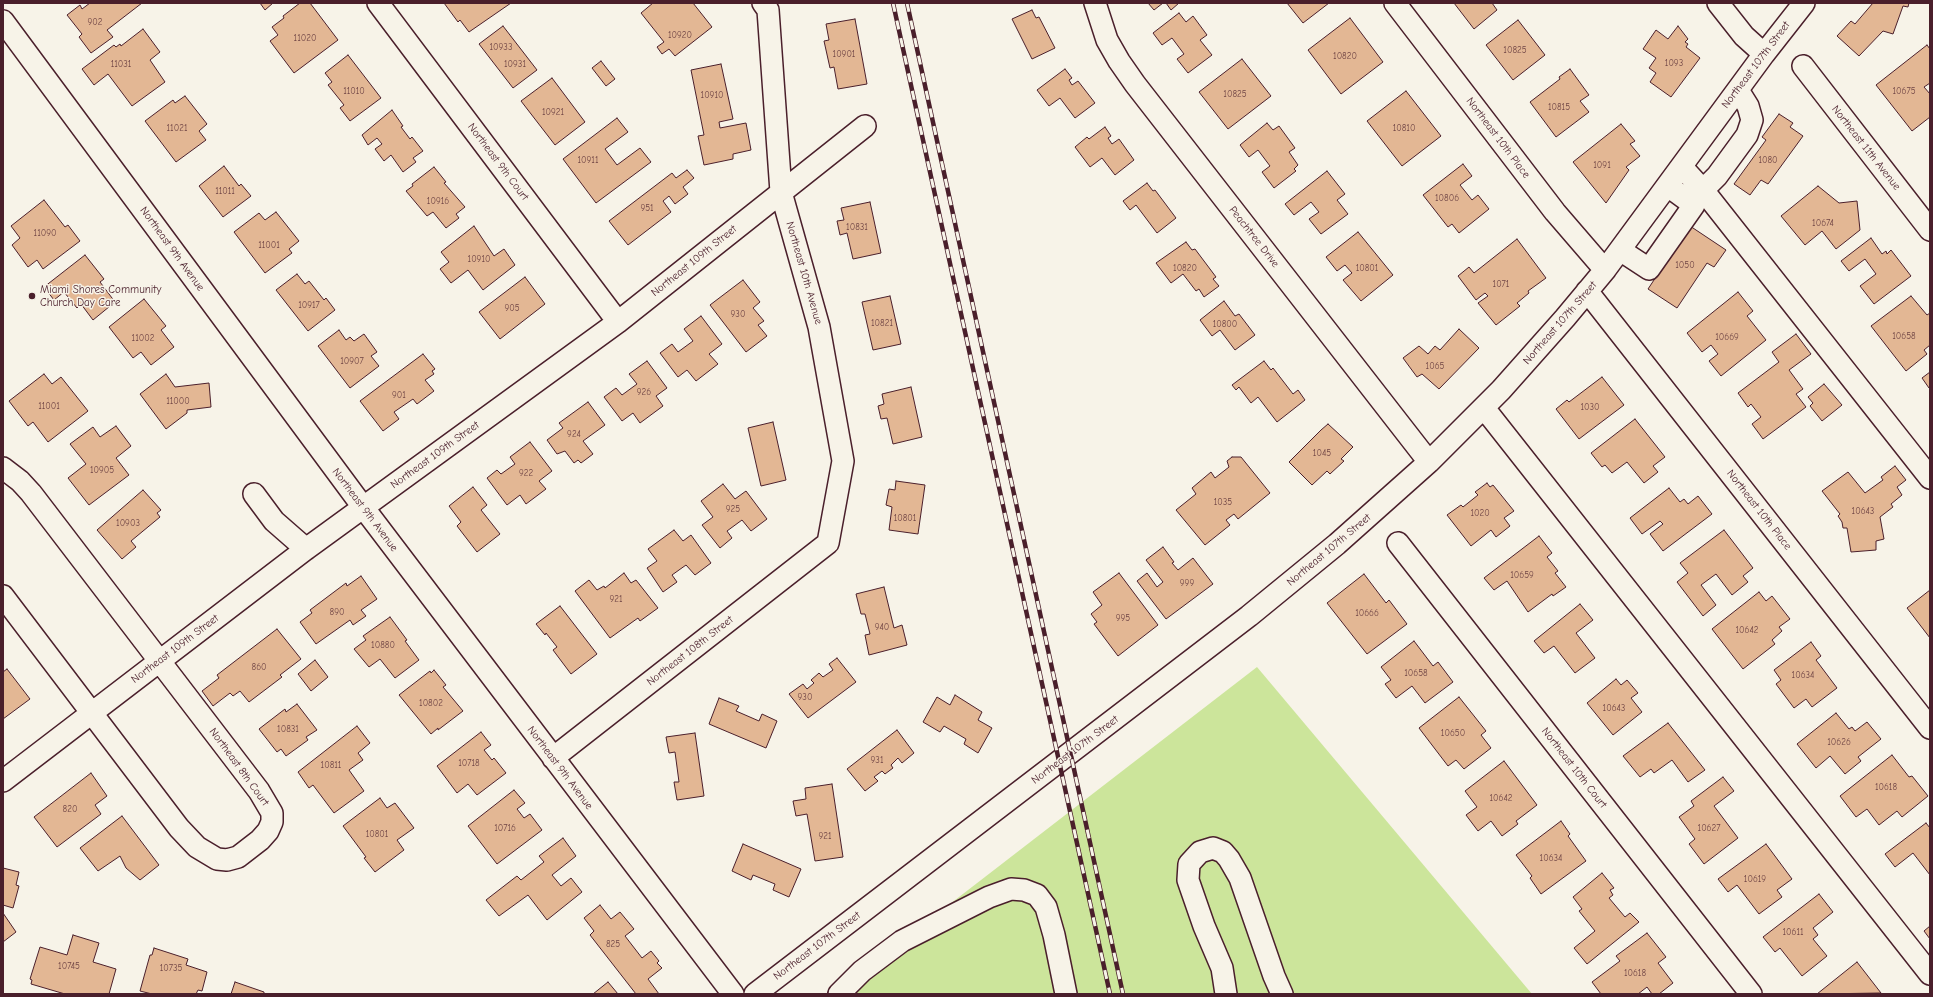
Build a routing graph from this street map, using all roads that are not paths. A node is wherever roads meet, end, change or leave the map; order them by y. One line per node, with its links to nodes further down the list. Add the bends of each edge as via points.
1 (378, 3): 20 (street, Northeast 9th Court)
2 (763, 3): 15 (street, Northeast 10th Avenue, via 768,10)
3 (1095, 3): 22 (street, Peachtree Drive, via 1107,40 1135,84)
4 (1395, 3): 18 (street, Northeast 10th Place, via 1555,212)
5 (1718, 3): 8 (street, via 1744,36)
6 (1804, 3): 8 (street, Northeast 107th Street)
7 (3, 21): 26 (street, Northeast 9th Avenue)
8 (1764, 54): 10 (street, Northeast 107th Street)
9 (1802, 66): 16 (street, Northeast 11th Avenue)
10 (1738, 90): 12 (street, Northeast 107th Street); 14 (street, via 1748,106 1752,120 1746,136 1717,176)
11 (865, 126): 15 (street, Northeast 109th Street)
12 (1682, 167): 13 (street, Northeast 107th Street); 14 (street)
13 (1668, 186): 17 (street, Northeast 107th Street); 17 (street, via 1694,205 1649,269)
14 (1703, 190): 24 (street)
15 (781, 192): 20 (street, Northeast 109th Street); 27 (street, Northeast 10th Avenue, via 819,327 843,462)
16 (1930, 230)
17 (1620, 250): 18 (street, Northeast 107th Street)
18 (1605, 270): 19 (street, Northeast 107th Street)
19 (1587, 291): 21 (street, Northeast 107th Street); 33 (street, Northeast 10th Place)
20 (618, 322): 26 (street, Northeast 109th Street)
21 (1484, 408): 22 (street, Northeast 107th Street); 36 (street)
22 (1429, 462): 38 (street, Northeast 107th Street, via 1337,544 1249,616)
23 (3, 468): 31 (street, Northeast 8th Court, via 31,493)
24 (1930, 478)
25 (254, 494): 29 (street, via 274,521)
26 (363, 507): 29 (street, Northeast 109th Street); 34 (street, Northeast 9th Avenue)
27 (828, 543): 34 (street, Northeast 108th Street)
28 (1398, 543): 43 (street, Northeast 10th Court)
29 (306, 549): 31 (street, Northeast 109th Street)
30 (3, 596): 32 (street, Northeast 8th Court)
31 (159, 661): 32 (street, Northeast 109th Street); 32 (street, Northeast 8th Court, via 259,791 272,813 268,831 250,849 238,857 227,860 217,859 197,847 179,828)
32 (92, 714): 35 (street, Northeast 109th Street)
33 (1930, 728)
34 (553, 758): 37 (street, Northeast 9th Avenue)
35 (3, 781)
36 (1930, 974)
37 (733, 994)
38 (755, 994)
39 (839, 994): 40 (street, via 862,971 902,941 989,897 1011,889 1024,890 1037,896 1046,907)
40 (1066, 994)
41 (1226, 994): 42 (street, via 1222,968 1188,880 1189,864 1200,852 1213,848 1223,852 1240,878)
42 (1282, 994)
43 (1750, 994)

